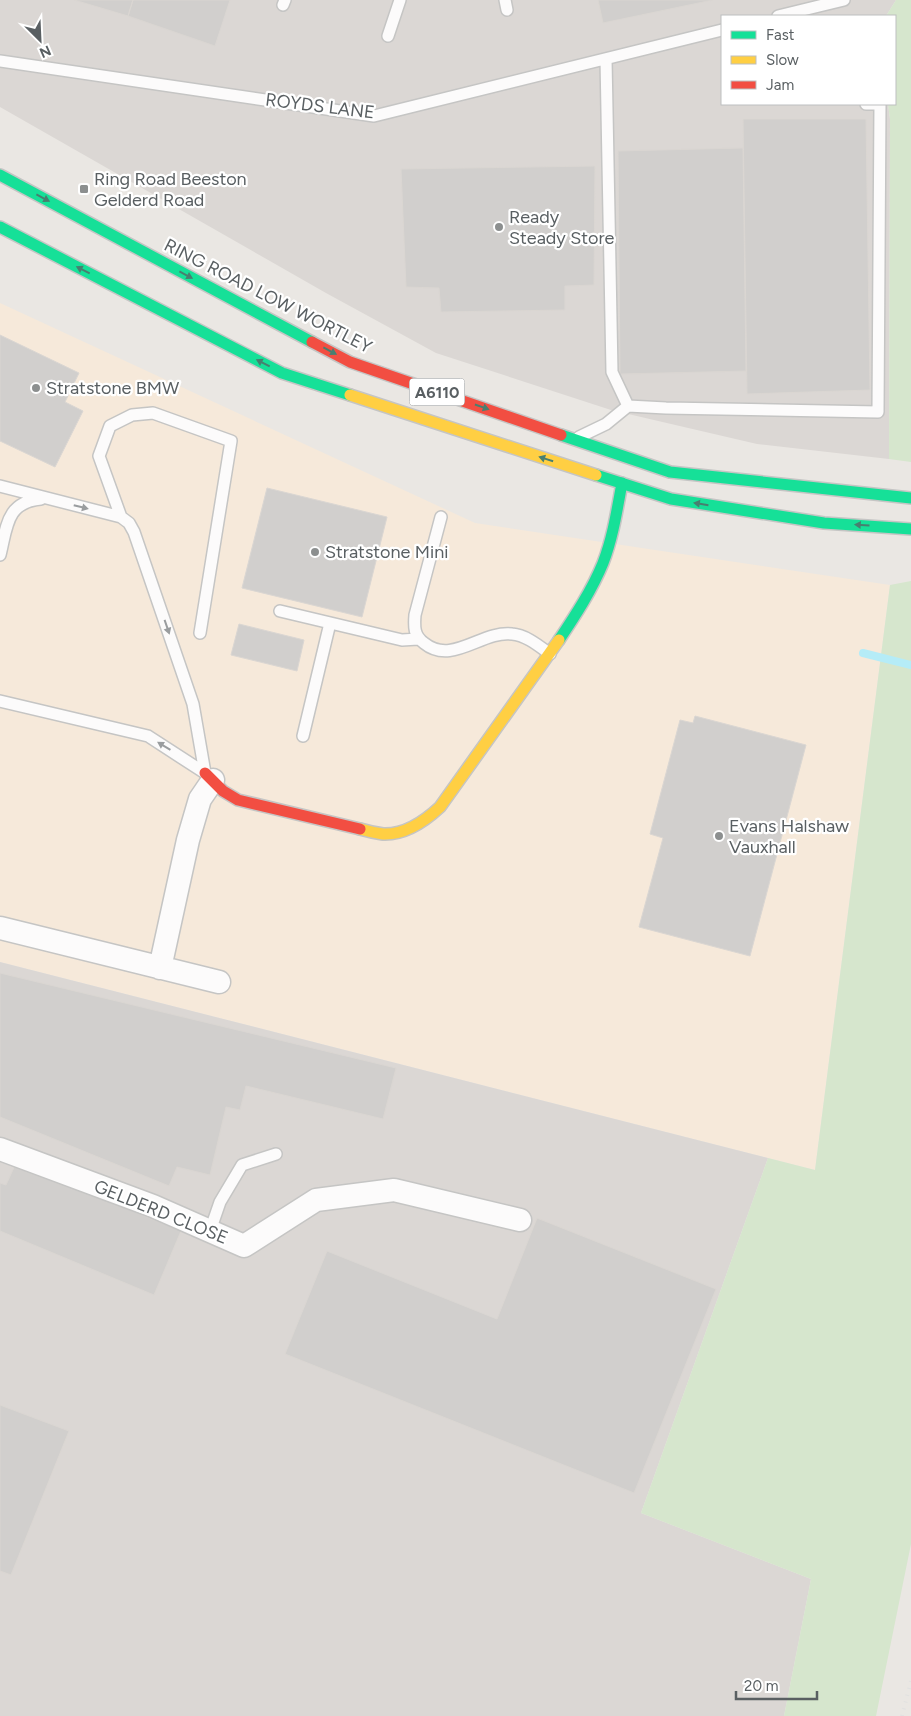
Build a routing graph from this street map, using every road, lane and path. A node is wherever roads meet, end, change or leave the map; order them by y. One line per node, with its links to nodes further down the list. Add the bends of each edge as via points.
1 (400, 0): 6 (lane)
2 (844, 0): 3 (lane)
3 (802, 13): 4 (lane)
4 (786, 15)
5 (721, 30): 7 (lane, ROYDS LANE)
6 (388, 36)
7 (606, 59): 8 (lane, ROYDS LANE, via 374,116); 12 (lane, via 612,372)
8 (0, 62)
9 (880, 105): 12 (lane, via 878,412)
10 (0, 175): 13 (main road, RING ROAD LOW WORTLEY / A6110, one-way to 13, via 350,362)
11 (0, 227): 14 (main road, A6110, one-way to 11, via 282,373)
12 (628, 406): 13 (lane, via 606,424)
13 (574, 439): 17 (main road, RING ROAD LOW WORTLEY / A6110, via 670,472)
14 (622, 483): 20 (main road, A6110, one-way to 14, via 824,523 671,499); 26 (main road, via 614,528 603,563 581,607)
15 (0, 486): 16 (lane)
16 (47, 498): 18 (lane, one-way to 18); 21 (lane, via 29,500 10,514)
17 (911, 498)
18 (121, 516): 24 (lane, via 99,456 110,426 132,414 153,413 231,441); 29 (lane, one-way to 29, via 134,532 192,704)
19 (441, 517): 25 (lane, via 415,615 414,628)
20 (911, 529)
21 (0, 555)
22 (280, 611): 23 (lane)
23 (330, 623): 25 (lane, via 402,640); 28 (lane)
24 (200, 633)
25 (418, 639): 26 (lane, via 429,648 442,651 457,650 500,634 513,634 528,639)
26 (550, 654): 29 (main road, via 440,807 424,821 406,830 385,834 238,800 223,792)
27 (0, 701): 29 (lane, one-way to 27, via 148,736)
28 (303, 736)
29 (209, 777): 31 (street, via 188,840)
30 (0, 928): 31 (street)
31 (160, 968): 32 (street)
32 (218, 982)
33 (0, 1149): 36 (street, GELDERD CLOSE, via 153,1206)
34 (276, 1154): 36 (lane, via 242,1165 220,1202)
35 (520, 1220): 36 (street, GELDERD CLOSE, via 394,1190 316,1200 244,1246)
36 (210, 1231)

